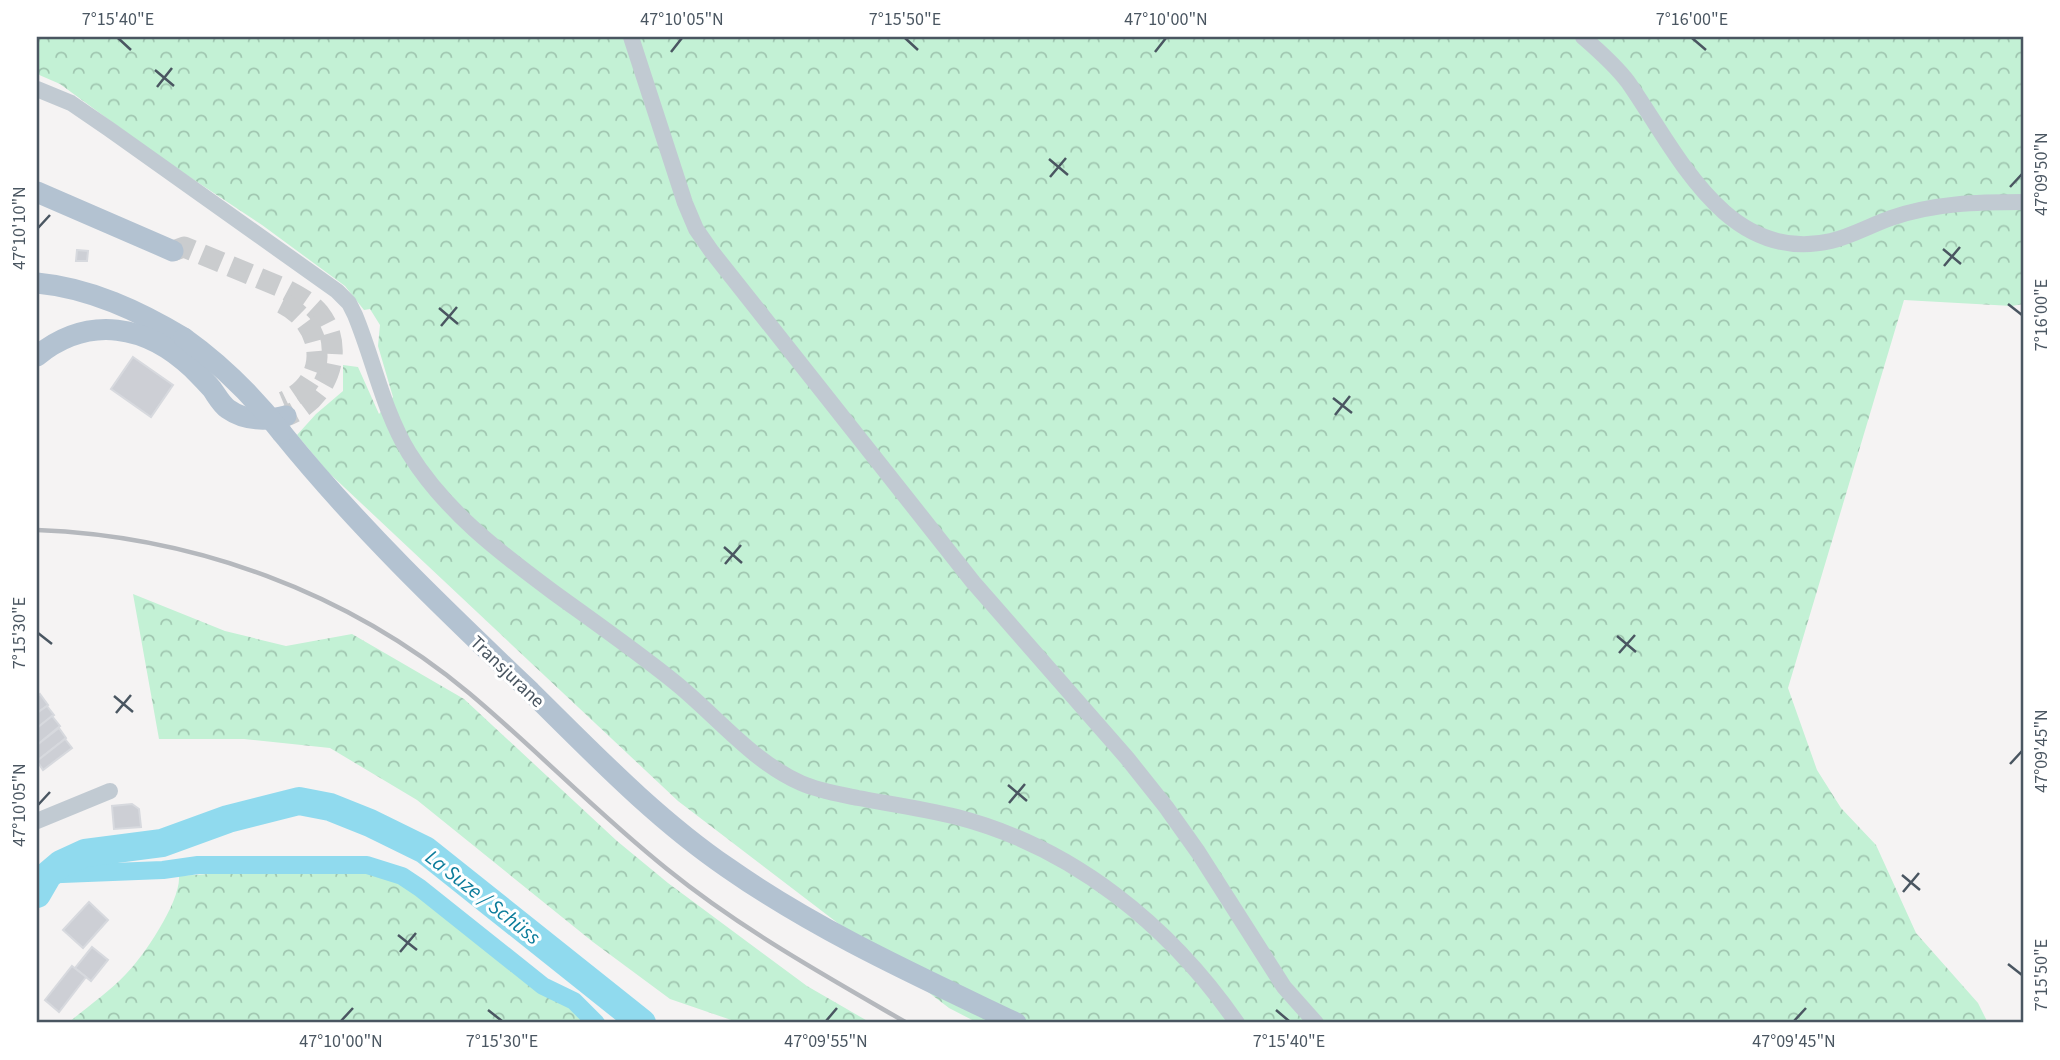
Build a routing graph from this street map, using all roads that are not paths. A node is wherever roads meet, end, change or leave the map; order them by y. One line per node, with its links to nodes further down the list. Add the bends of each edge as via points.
1 (631, 37): 14 (street, via 685,203 712,252 973,582 1166,807 1284,987)
2 (1583, 37): 5 (street, via 1626,79 1711,201 1742,227 1763,237 1806,244 1831,241 1939,206)
3 (37, 89): 13 (street, via 71,103 337,291 355,315 383,398 408,452 447,502 491,545 688,692 768,764 804,785 992,827 1060,859 1113,891 1148,921)
4 (37, 192): 6 (main road)
5 (2023, 202)
6 (173, 251)
7 (38, 282): 9 (main road, Transjurane, bridge, via 111,301 156,321 211,358)
8 (37, 356): 9 (main road, via 73,335 114,330 136,333 173,352 211,387 267,407)
9 (282, 418): 12 (main road, Transjurane, via 350,514 430,597 601,763 690,841 818,925)
10 (110, 791): 11 (street)
11 (37, 821)
12 (1016, 1023)
13 (1237, 1023)
14 (1317, 1023)

